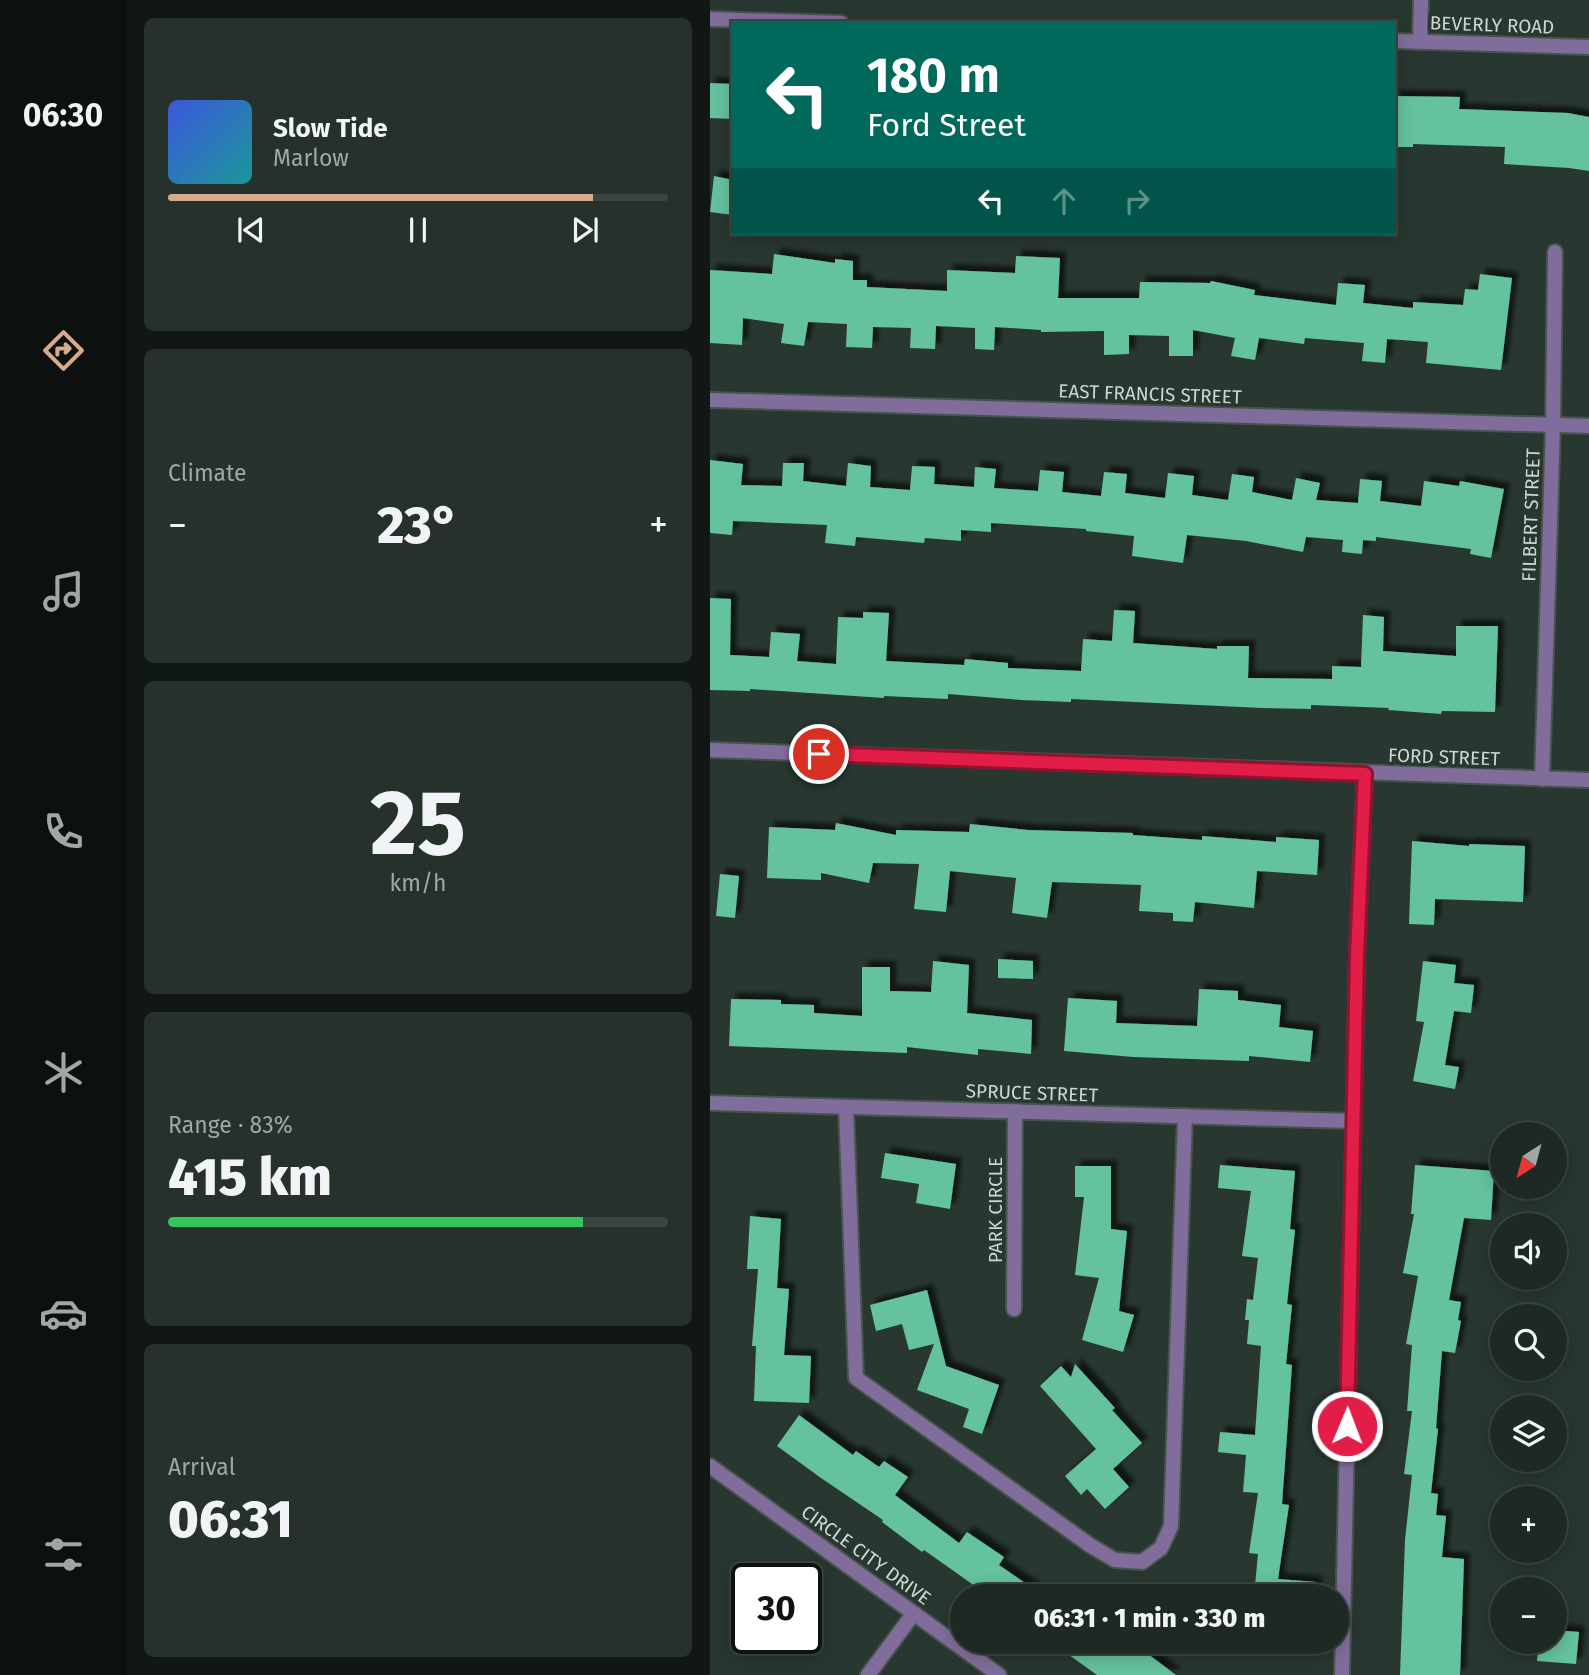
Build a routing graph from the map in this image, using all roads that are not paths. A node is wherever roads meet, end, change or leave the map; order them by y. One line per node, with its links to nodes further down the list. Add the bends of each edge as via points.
1 (1421, 0): 5 (street)
2 (710, 19): 3 (street)
3 (776, 21)
4 (1396, 41): 5 (street, BEVERLY ROAD)
5 (1420, 41): 6 (street, BEVERLY ROAD)
6 (1588, 47)
7 (1555, 252): 9 (street, FILBERT STREET)
8 (710, 400): 9 (street, EAST FRANCIS STREET)
9 (1553, 425): 10 (street, EAST FRANCIS STREET); 13 (street, FILBERT STREET)
10 (1588, 425)
11 (710, 750): 12 (street, FORD STREET)
12 (1365, 774): 13 (street, FORD STREET); 19 (street)
13 (1542, 779): 14 (street, FORD STREET)
14 (1588, 780)
15 (710, 1102): 16 (street, SPRUCE STREET)
16 (846, 1107): 17 (street, SPRUCE STREET); 18 (street, via 856,1378 1091,1546 1115,1560 1142,1562 1161,1548 1171,1526)
17 (1015, 1111): 18 (street, SPRUCE STREET); 20 (street, PARK CIRCLE)
18 (1185, 1116): 19 (street, SPRUCE STREET)
19 (1353, 1121): 25 (street)
20 (1014, 1309)
21 (710, 1465): 22 (street, CIRCLE CITY DRIVE)
22 (914, 1613): 23 (street); 24 (street, CIRCLE CITY DRIVE)
23 (868, 1675)
24 (999, 1675)
25 (1342, 1675)

